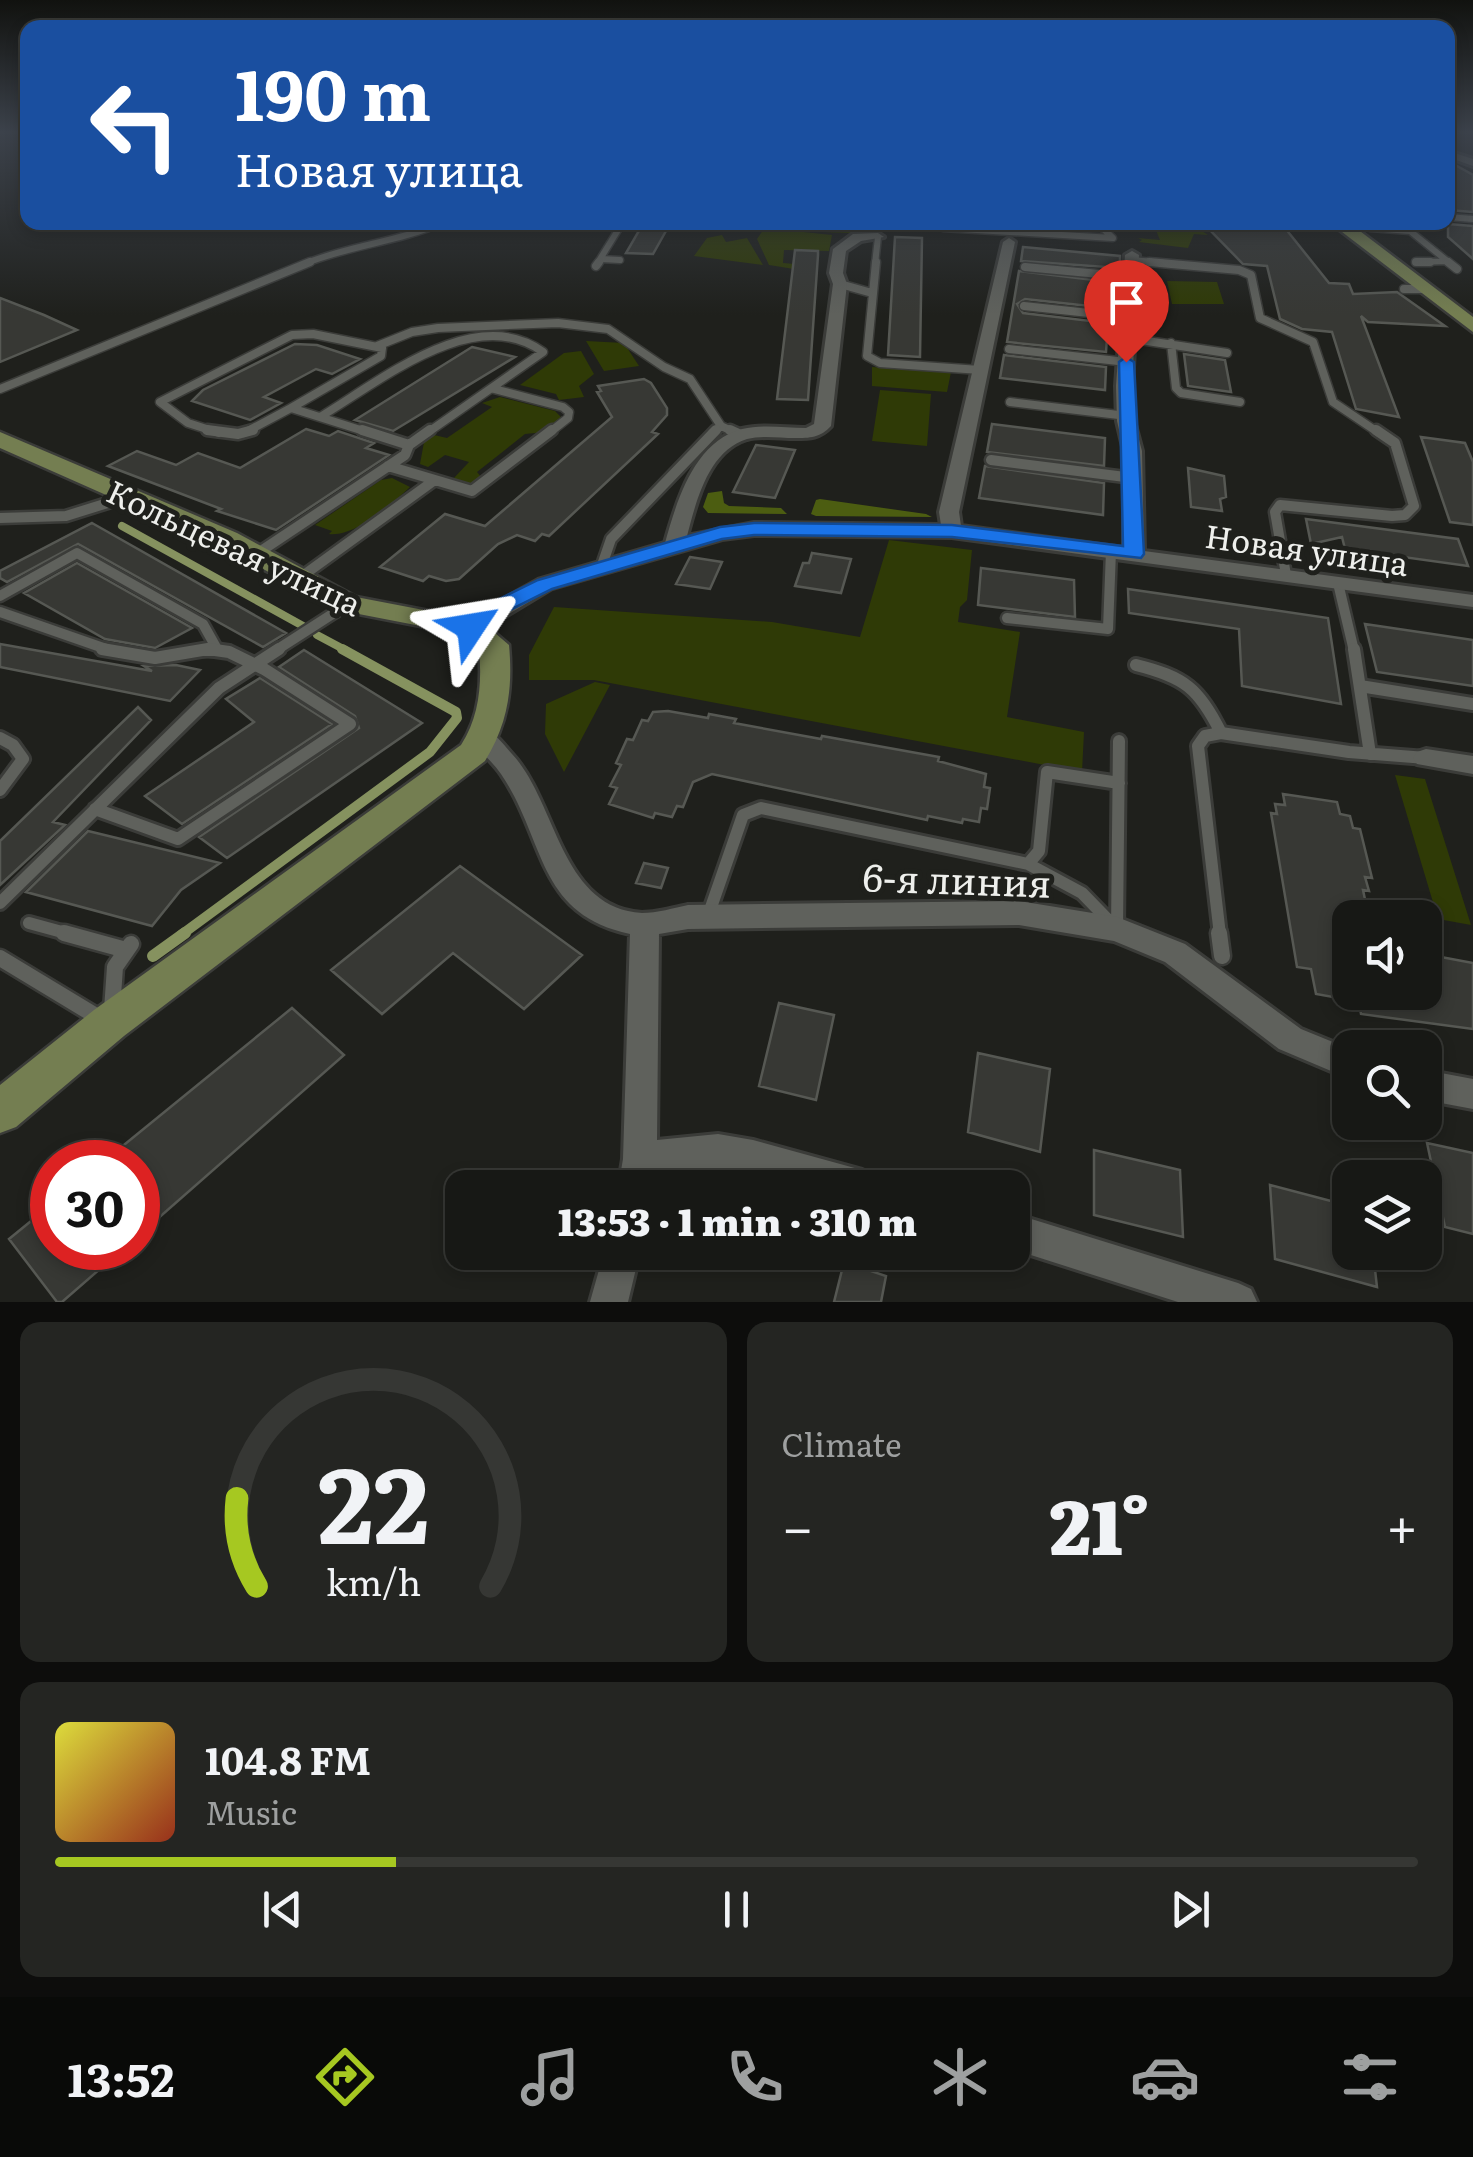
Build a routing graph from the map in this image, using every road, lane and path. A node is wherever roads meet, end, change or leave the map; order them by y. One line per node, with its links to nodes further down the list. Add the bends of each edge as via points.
1 (426, 230): 31 (lane, via 344,248)
2 (619, 230): 10 (lane, via 598,262)
3 (967, 230): 4 (lane, via 1113,238)
4 (1106, 230)
5 (1347, 230): 17 (street)
6 (1373, 230): 11 (street)
7 (1403, 230): 12 (lane)
8 (878, 237): 16 (street, via 858,237 840,249); 19 (lane)
9 (1009, 242): 30 (street)
10 (620, 260)
11 (1416, 262): 12 (lane); 20 (street)
12 (1448, 262): 15 (lane)
13 (1131, 264): 14 (lane); 22 (street); 54 (lane, via 1251,275 1260,318 1312,342 1333,402 1395,443 1414,506 1392,516 1280,505 1275,512)
14 (1024, 267)
15 (1457, 270)
16 (840, 284): 19 (lane); 39 (street, via 822,426 798,434)
17 (1424, 289): 18 (lane); 23 (street)
18 (1404, 290)
19 (872, 294): 30 (lane, via 866,356 871,360)
20 (1473, 304)
21 (1024, 306): 22 (lane)
22 (1126, 317): 24 (street)
23 (1473, 326)
24 (1127, 338): 25 (lane); 29 (street)
25 (1172, 343): 28 (lane); 34 (lane, via 1181,393)
26 (377, 346): 35 (lane, via 381,356); 35 (lane, via 292,335 160,402 181,420 227,434 252,431); 38 (lane, via 438,328 608,328 690,379)
27 (1009, 349): 29 (lane)
28 (1228, 353)
29 (1126, 362): 36 (street)
30 (980, 370): 48 (street, via 949,512)
31 (0, 389)
32 (494, 389): 37 (lane, via 541,358 541,348 528,341 449,341); 41 (lane); 45 (lane, via 563,408 568,418 480,488 463,491)
33 (1010, 402): 36 (lane)
34 (1240, 402)
35 (291, 408): 37 (lane)
36 (1127, 416): 44 (street)
37 (320, 418): 41 (lane)
38 (721, 426): 39 (lane); 53 (lane, via 610,539)
39 (741, 435): 49 (street, via 724,442 692,487)
40 (0, 439): 46 (street, Кольцевая улица)
41 (409, 445): 43 (lane)
42 (991, 460): 44 (lane)
43 (388, 466): 45 (lane); 51 (lane)
44 (1133, 478): 52 (street)
45 (432, 482): 55 (lane)
46 (130, 496): 47 (lane, via 52,520); 51 (street, Кольцевая улица)
47 (0, 518)
48 (952, 531): 49 (street, Новая улица, via 754,529); 50 (street, Новая улица)
49 (674, 546): 53 (street, Новая улица)
50 (1111, 551): 52 (street, Новая улица); 61 (lane, via 1108,629)
51 (258, 553): 55 (street, Кольцевая улица)
52 (1134, 554): 54 (street, Новая улица)
53 (601, 568): 62 (street, Новая улица, via 545,584)
54 (1286, 575): 56 (street, Новая улица)
55 (300, 577): 59 (street, Кольцевая улица)
56 (1338, 583): 58 (street, Новая улица); 66 (lane)
57 (0, 596): 63 (lane, via 77,553 203,624)
58 (1473, 601)
59 (348, 604): 62 (street, Кольцевая улица); 65 (lane)
60 (0, 612): 63 (lane, via 110,652 159,658)
61 (1007, 618)
62 (471, 627): 70 (street, via 494,645 495,700)
63 (217, 649): 65 (lane)
64 (1136, 665): 68 (lane, via 1178,675 1206,700)
65 (256, 666): 77 (lane, via 219,688); 77 (lane, via 350,724 178,839)
66 (1360, 686): 67 (lane); 72 (lane)
67 (1473, 704)
68 (1221, 733): 72 (lane); 84 (lane, via 1205,736 1198,746)
69 (0, 738): 76 (lane, via 23,759)
70 (483, 738): 82 (street, via 511,769 578,898 608,919); 86 (street, via 457,767)
71 (1119, 741): 75 (lane)
72 (1370, 754): 73 (lane)
73 (1426, 758): 74 (street)
74 (1473, 765)
75 (1119, 783): 78 (lane, via 1048,772 1039,851); 83 (lane)
76 (0, 790)
77 (94, 809): 79 (lane)
78 (1028, 864): 80 (lane, via 760,808 744,815); 83 (lane, via 1082,893)
79 (0, 902)
80 (708, 916): 82 (street, 6-я линия); 83 (street, 6-я линия, via 1019,912)
81 (30, 923): 86 (lane, via 129,947 115,967)
82 (645, 925): 91 (street)
83 (1117, 929): 87 (street, 6-я линия, via 1175,953 1290,1038)
84 (1222, 956)
85 (0, 958): 86 (lane)
86 (109, 1024): 90 (street)
87 (1332, 1056)
88 (1442, 1088): 89 (street)
89 (1473, 1094)
90 (0, 1112)
91 (637, 1170)
92 (648, 1170): 93 (street, via 718,1151)
93 (801, 1170)
94 (1030, 1237): 97 (street)
95 (617, 1270): 96 (street)
96 (609, 1302)
97 (1238, 1302)

